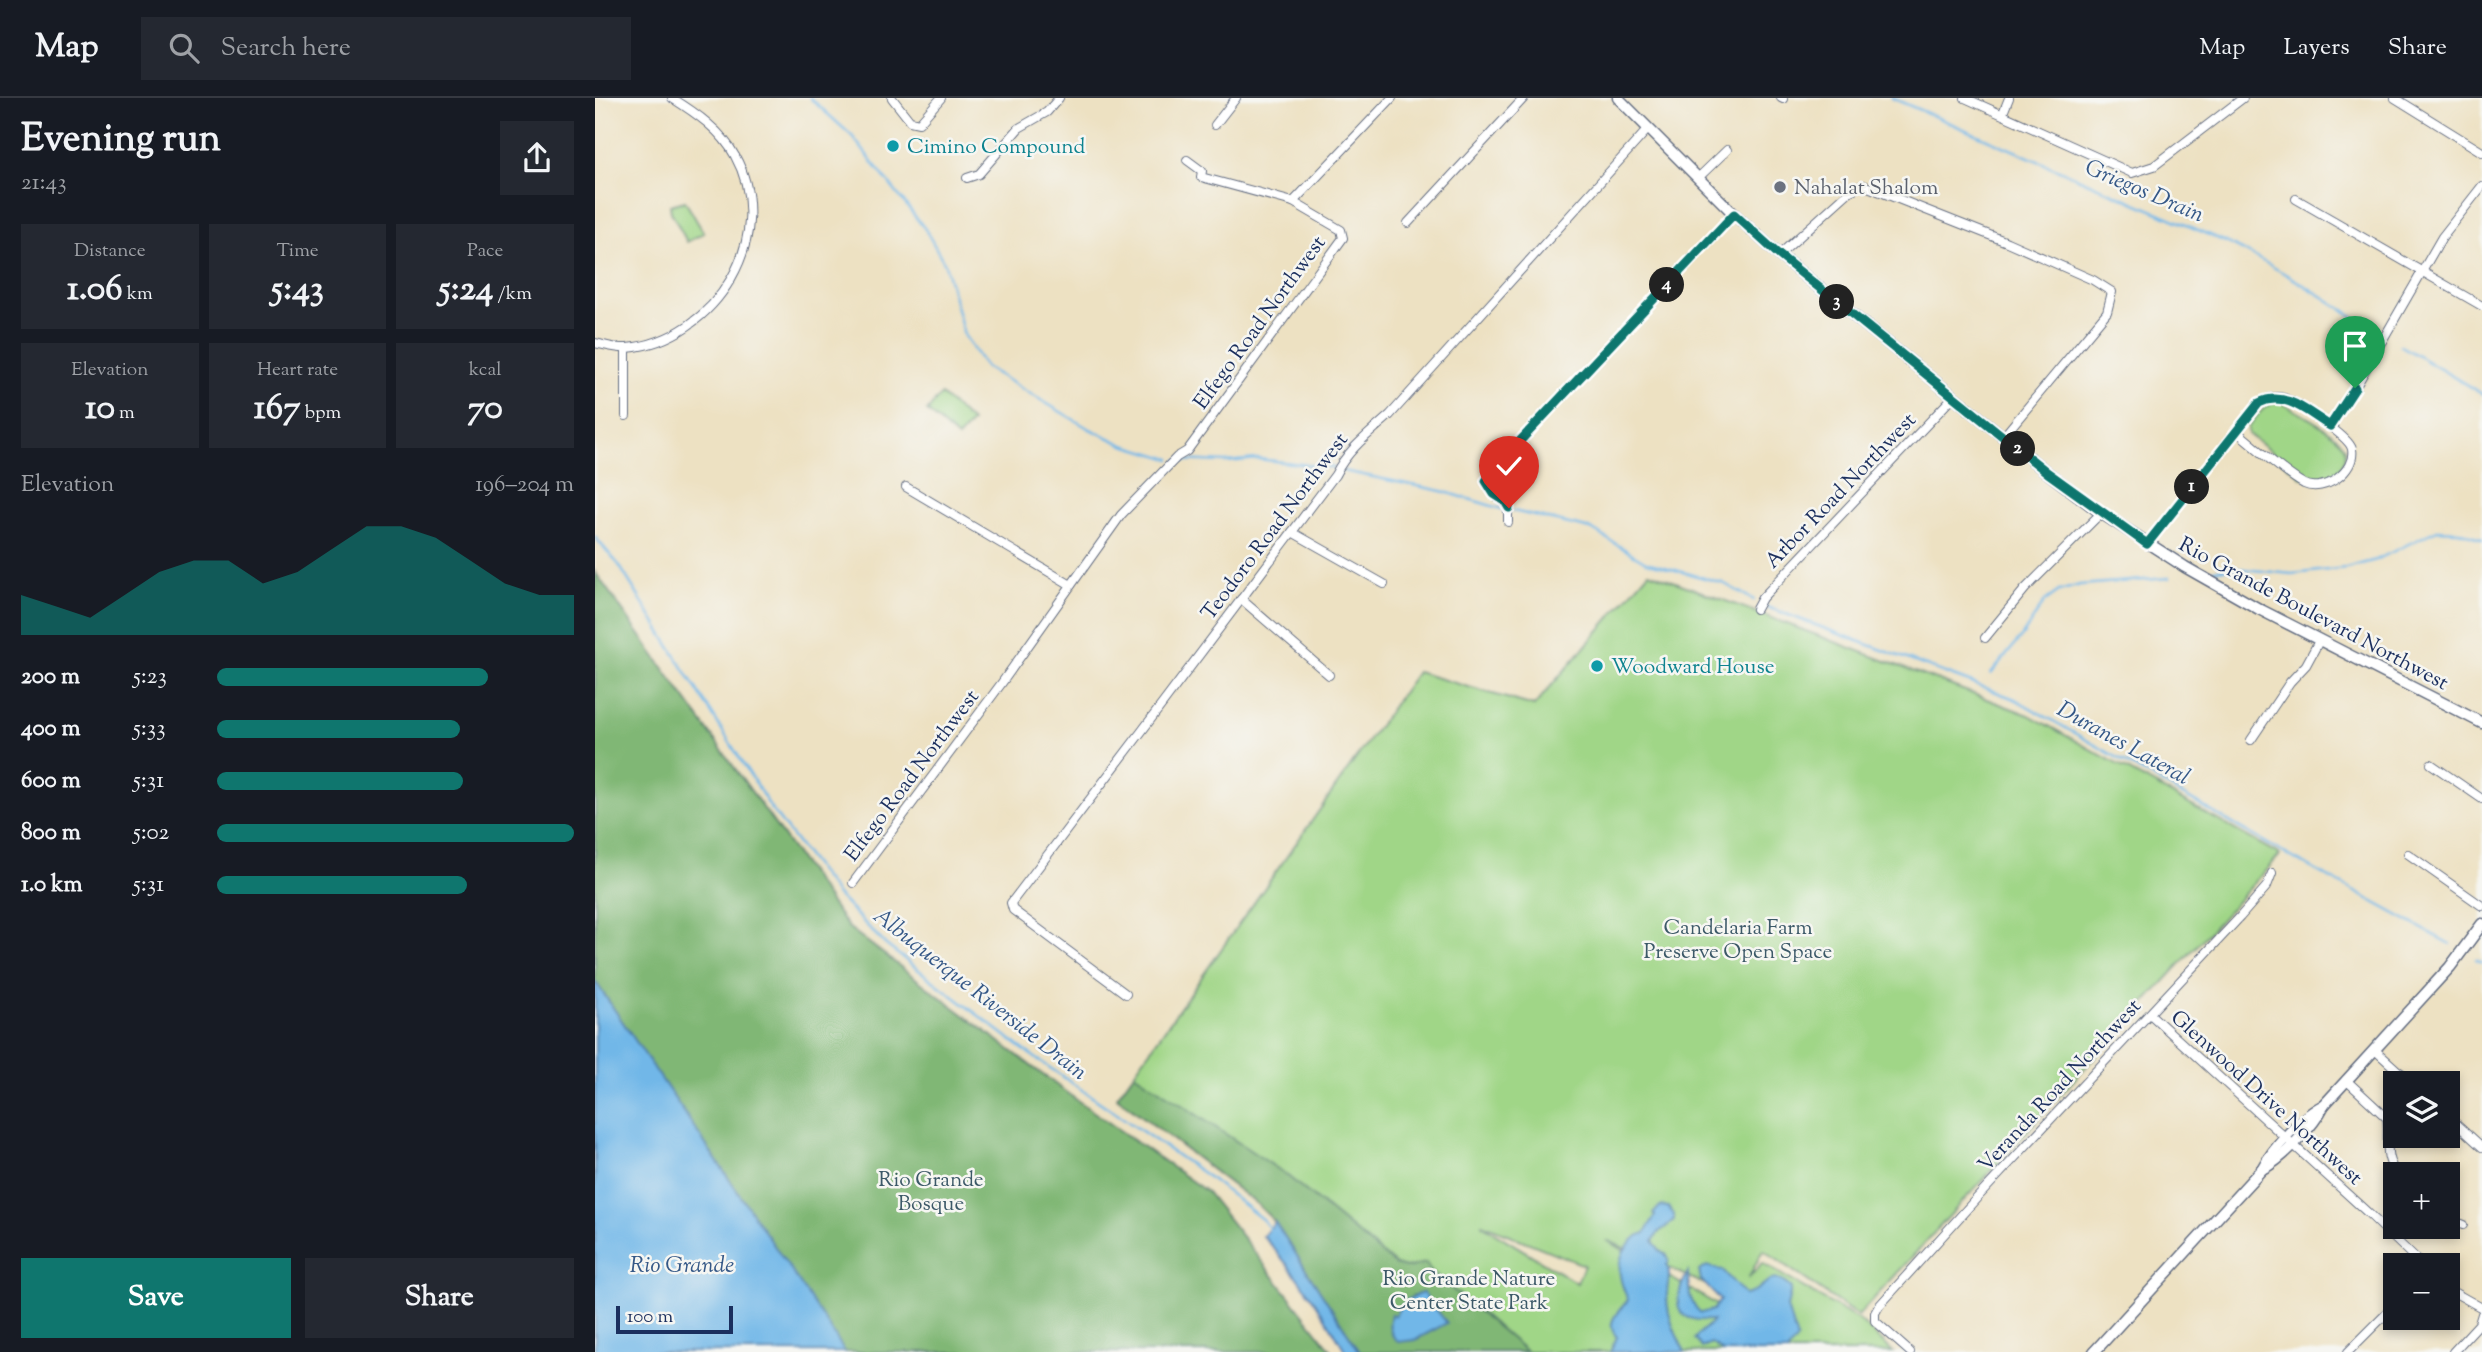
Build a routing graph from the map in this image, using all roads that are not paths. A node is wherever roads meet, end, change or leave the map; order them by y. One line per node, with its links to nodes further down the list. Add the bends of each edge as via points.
1 (672, 98): 30 (street, via 716,130 735,156 748,187 749,220 741,261 713,305 688,327)
2 (892, 98): 3 (street, via 910,121 919,123)
3 (941, 98)
4 (1059, 98): 19 (street, via 1047,112 1019,128 979,174)
5 (1236, 98): 14 (street)
6 (1392, 98): 23 (street)
7 (1524, 98): 25 (street)
8 (1618, 98): 15 (main road, Rio Grande Boulevard Northwest)
9 (1965, 98): 13 (street)
10 (2009, 98): 13 (street)
11 (2243, 98): 13 (street, via 2154,166 2132,173)
12 (2395, 98): 17 (street)
13 (2003, 113)
14 (1215, 125)
15 (1648, 129): 20 (main road, Rio Grande Boulevard Northwest); 39 (street, Teodoro Road Northwest, via 1390,415 1364,436)
16 (1727, 150): 20 (street)
17 (2482, 152)
18 (1187, 160): 23 (street, via 1202,171 1201,177)
19 (967, 178)
20 (1698, 178): 24 (main road, Rio Grande Boulevard Northwest)
21 (2482, 186): 27 (street, via 2442,236)
22 (2296, 198): 27 (street)
23 (1293, 202): 42 (street, Elfego Road Northwest, via 1341,230 1343,238 1187,451 1121,515)
24 (1734, 214): 26 (main road, Rio Grande Boulevard Northwest); 38 (street, via 1486,481 1505,501)
25 (1408, 223)
26 (1779, 255): 31 (main road, Rio Grande Boulevard Northwest); 35 (street, via 1850,191 1863,185 2007,242 2112,292 2108,312)
27 (2422, 271): 28 (street); 33 (street)
28 (2482, 306)
29 (595, 342): 30 (street)
30 (626, 348): 32 (street)
31 (1953, 397): 35 (main road, Rio Grande Boulevard Northwest); 44 (street, Arbor Road Northwest)
32 (627, 416)
33 (2330, 426): 34 (street, via 2284,398 2271,397 2259,403); 34 (street, via 2347,439 2352,450 2349,466 2337,479 2321,486 2305,485)
34 (2236, 431): 40 (street)
35 (2003, 437): 37 (main road, Rio Grande Boulevard Northwest)
36 (906, 487): 42 (street)
37 (2101, 513): 40 (main road, Rio Grande Boulevard Northwest); 45 (street, via 2025,589)
38 (1509, 514)
39 (1291, 532): 41 (street); 43 (street, Teodoro Road Northwest)
40 (2147, 544): 46 (main road, Rio Grande Boulevard Northwest)
41 (1384, 584)
42 (1071, 585): 54 (street, Elfego Road Northwest)
43 (1241, 599): 47 (street); 57 (street, Teodoro Road Northwest, via 1011,903 1013,910)
44 (1756, 609)
45 (1985, 638)
46 (2319, 640): 48 (main road, Rio Grande Boulevard Northwest); 49 (street)
47 (1329, 675)
48 (2482, 723)
49 (2251, 740)
50 (2431, 764): 51 (street)
51 (2482, 799)
52 (2408, 854): 55 (street)
53 (2272, 873): 58 (street, Veranda Road Northwest, via 2258,897)
54 (853, 883)
55 (2482, 906)
56 (2482, 924): 59 (main road)
57 (1126, 994)
58 (2150, 1014): 63 (street, Glenwood Drive Northwest); 73 (street, Veranda Road Northwest, via 1875,1313 1875,1321)
59 (2375, 1050): 60 (street); 61 (main road)
60 (2398, 1071)
61 (2346, 1080): 63 (main road, via 2312,1110); 65 (street, via 2387,1118)
62 (2460, 1127): 64 (street)
63 (2289, 1142): 68 (street, Glenwood Drive Northwest); 74 (main road)
64 (2482, 1147)
65 (2389, 1162)
66 (2460, 1224): 67 (street)
67 (2463, 1225)
68 (2409, 1253)
69 (2460, 1296): 70 (street)
70 (2482, 1308)
71 (2482, 1314): 76 (street, via 2479,1324)
72 (2383, 1317): 75 (street)
73 (1910, 1352)
74 (2094, 1352)
75 (2348, 1352)
76 (2453, 1352)

